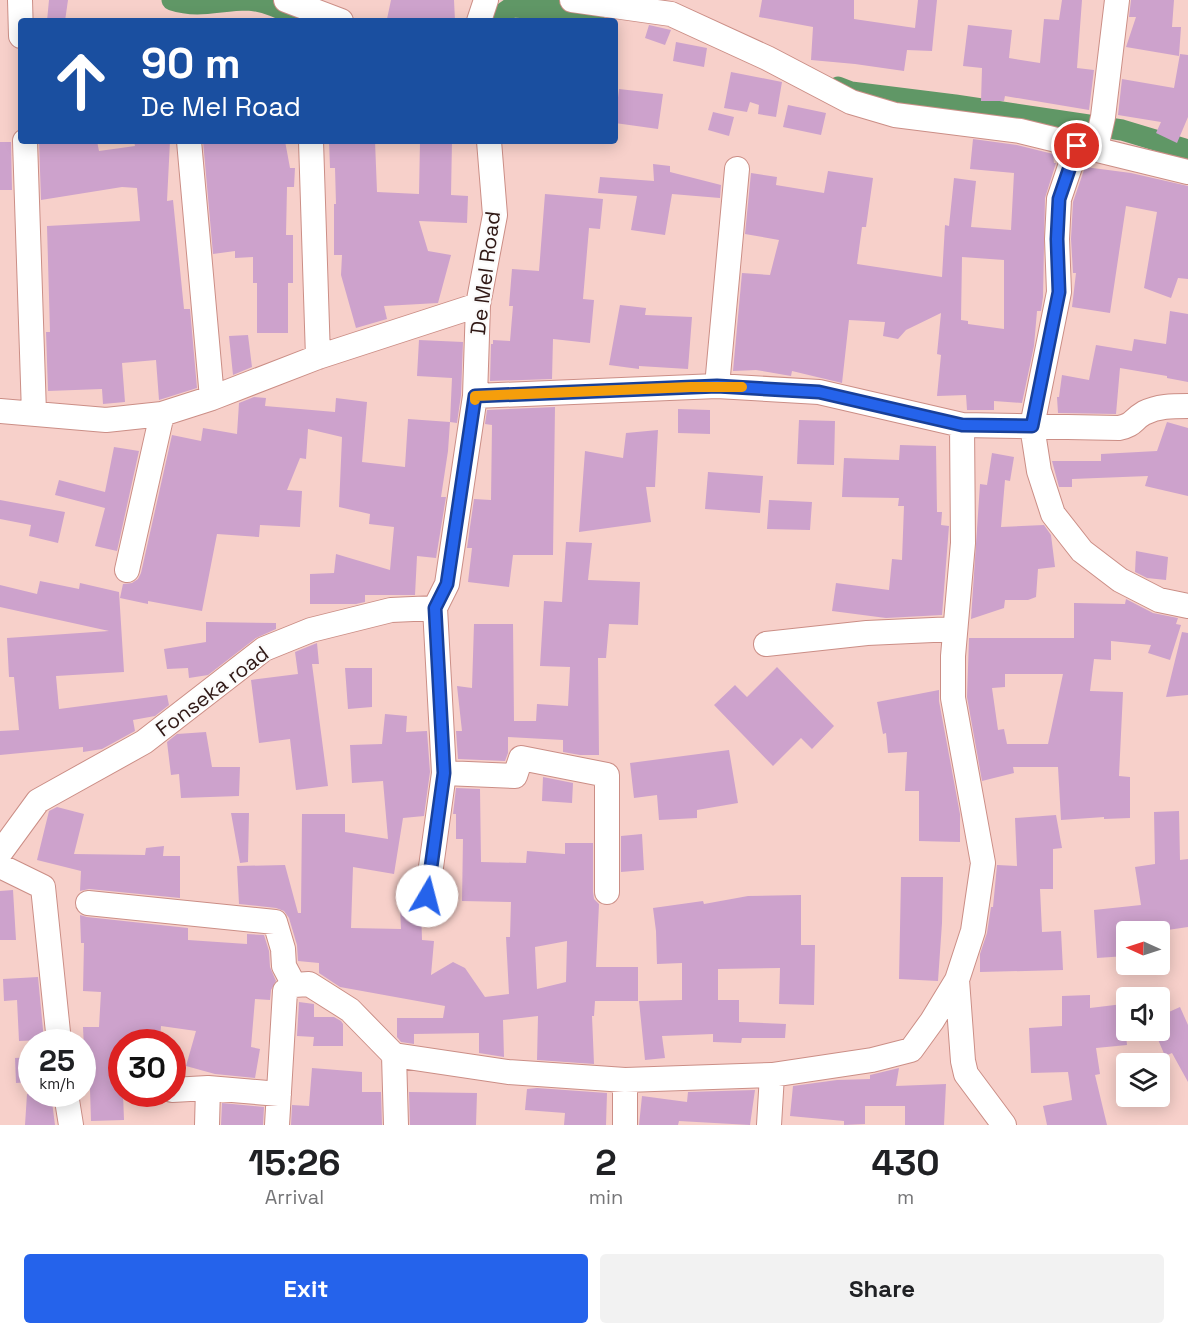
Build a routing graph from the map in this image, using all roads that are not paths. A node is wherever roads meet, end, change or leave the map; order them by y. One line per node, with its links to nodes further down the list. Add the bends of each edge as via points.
1 (20, 0): 7 (street)
2 (286, 0): 8 (street)
3 (477, 0): 9 (street)
4 (486, 0): 10 (street)
5 (572, 0): 15 (street, via 671,14 851,102 895,115 1020,131)
6 (1117, 0): 15 (street, via 1103,117)
7 (20, 18)
8 (333, 18)
9 (478, 18)
10 (479, 18)
11 (25, 144): 25 (street)
12 (189, 144): 22 (street)
13 (311, 144): 19 (street)
14 (489, 144): 18 (street, De Mel Road, via 495,215)
15 (1087, 147): 17 (street); 28 (street, via 1059,199 1059,292)
16 (737, 169): 20 (street)
17 (1188, 172)
18 (478, 305): 19 (street); 21 (street, De Mel Road)
19 (318, 357): 22 (street)
20 (717, 386): 21 (street); 27 (street, via 819,392)
21 (475, 396): 31 (street, De Mel Road, via 447,584)
22 (212, 398): 26 (street)
23 (1188, 406): 28 (street, via 1162,406 1119,428)
24 (0, 411): 25 (street)
25 (34, 413): 26 (street, via 106,420)
26 (162, 414): 29 (street)
27 (962, 425): 28 (street); 32 (street, via 963,543)
28 (1032, 426): 30 (street, via 1039,471 1053,514 1082,551 1120,580 1159,600)
29 (128, 570)
30 (1188, 606)
31 (435, 608): 34 (street); 35 (street, Fonseka road, via 391,610 311,630 264,649 144,742 38,801)
32 (955, 629): 33 (street); 40 (street, via 953,698 984,863 973,931)
33 (766, 644)
34 (444, 773): 37 (street, via 515,776 521,758 607,775); 38 (street)
35 (0, 853)
36 (0, 866): 42 (street, via 43,887)
37 (607, 892)
38 (427, 896)
39 (88, 903): 41 (street, via 275,922 284,966)
40 (957, 980): 44 (street, via 911,1050); 56 (street, via 966,1074)
41 (294, 985): 43 (street, via 309,984 350,1010); 48 (street, via 285,991)
42 (58, 1029)
43 (394, 1055): 45 (street, via 508,1072); 53 (street)
44 (772, 1076): 45 (street); 55 (street)
45 (625, 1080): 54 (street)
46 (208, 1088): 47 (street); 48 (street); 51 (street)
47 (186, 1089)
48 (279, 1094): 52 (street)
49 (68, 1107): 50 (street)
50 (71, 1125)
51 (207, 1125)
52 (277, 1125)
53 (396, 1125)
54 (625, 1125)
55 (769, 1125)
56 (1005, 1125)

